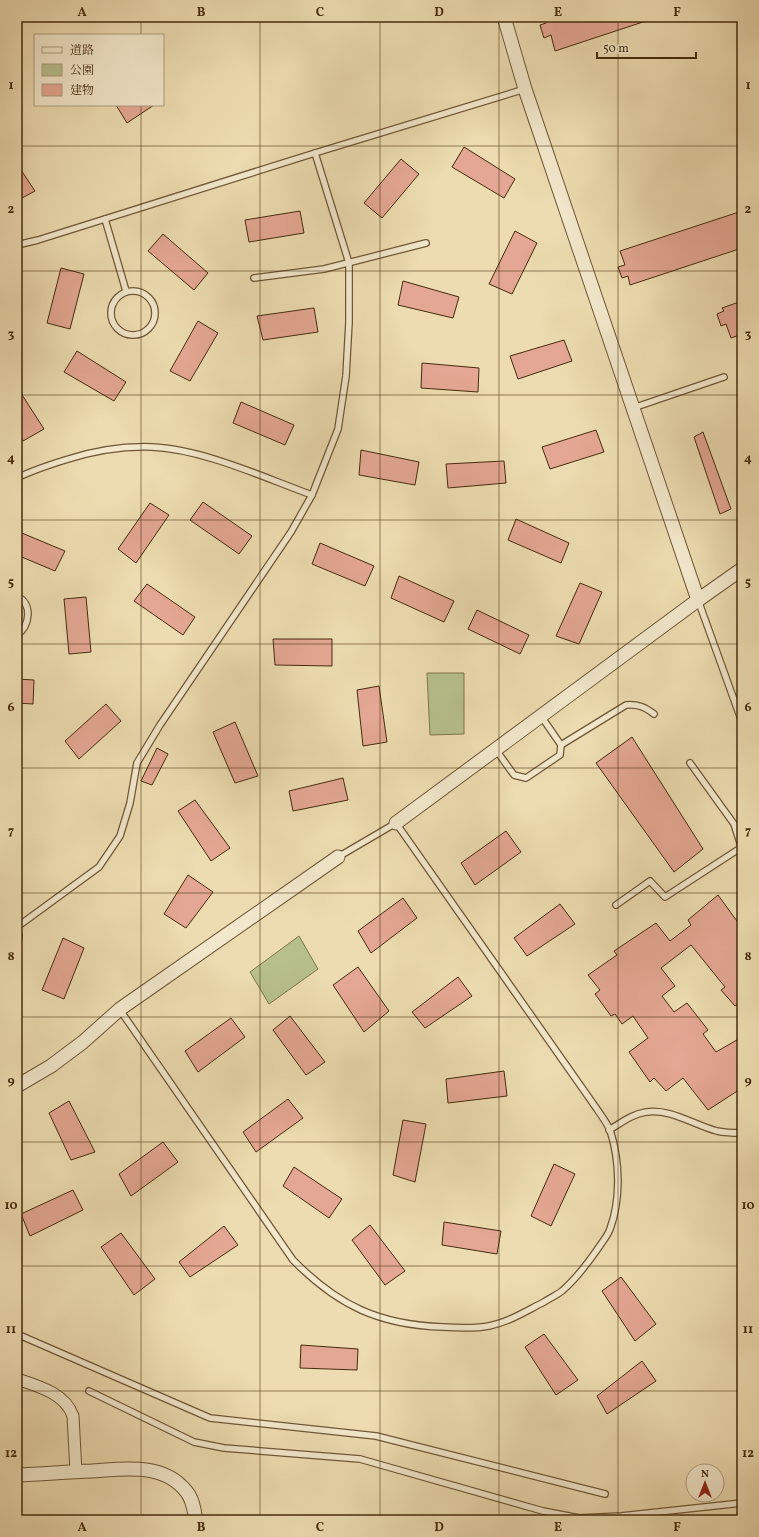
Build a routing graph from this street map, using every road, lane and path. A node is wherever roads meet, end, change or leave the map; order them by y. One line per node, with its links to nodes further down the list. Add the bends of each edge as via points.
1 (504, 17): 2 (street)
2 (525, 89): 3 (lane); 11 (street)
3 (315, 153): 4 (lane); 7 (lane)
4 (105, 219): 6 (lane); 9 (lane)
5 (426, 243): 7 (lane)
6 (17, 245)
7 (349, 263): 8 (lane, via 324,269); 13 (lane, via 346,376 338,429)
8 (254, 278)
9 (126, 291): 9 (lane, via 117,296 113,303 111,318 121,332 130,336 142,334 151,327 156,309 146,294)
10 (724, 377): 11 (lane)
11 (633, 408): 16 (street)
12 (17, 478): 13 (lane, via 30,471 76,456 126,448 153,447 212,459)
13 (312, 495): 28 (lane, via 291,532 137,763 130,803 120,836 99,867)
14 (742, 569): 16 (street)
15 (17, 596): 17 (lane, via 26,604 28,614 27,623)
16 (698, 600): 19 (street); 20 (lane)
17 (17, 635)
18 (654, 714): 21 (lane, via 638,704 626,705)
19 (541, 716): 21 (lane); 22 (street)
20 (742, 722)
21 (561, 745): 22 (lane, via 560,756 526,778 514,775)
22 (496, 750): 24 (street)
23 (690, 763): 25 (lane, via 734,824)
24 (396, 823): 26 (lane); 33 (lane)
25 (742, 848): 27 (lane, via 665,897 650,881)
26 (338, 857): 31 (street)
27 (616, 905)
28 (17, 926)
29 (17, 930): 30 (lane)
30 (17, 947)
31 (120, 1009): 32 (street, via 51,1066); 33 (lane, via 293,1260 332,1295 384,1320 435,1327 488,1326 512,1318 561,1292 588,1263 610,1230 618,1180)
32 (17, 1086)
33 (610, 1130): 34 (lane, via 632,1116 657,1111 716,1131)
34 (742, 1133)
35 (17, 1334): 40 (lane, via 210,1418 376,1436)
36 (17, 1379): 38 (street, via 42,1388 62,1399 70,1408 73,1416)
37 (89, 1391): 41 (lane, via 194,1442 224,1448 360,1459 543,1511 579,1518)
38 (76, 1472): 39 (street); 42 (street, via 136,1468 158,1472 175,1480 187,1492 194,1506)
39 (17, 1475)
40 (605, 1494)
41 (742, 1503)
42 (196, 1520)

